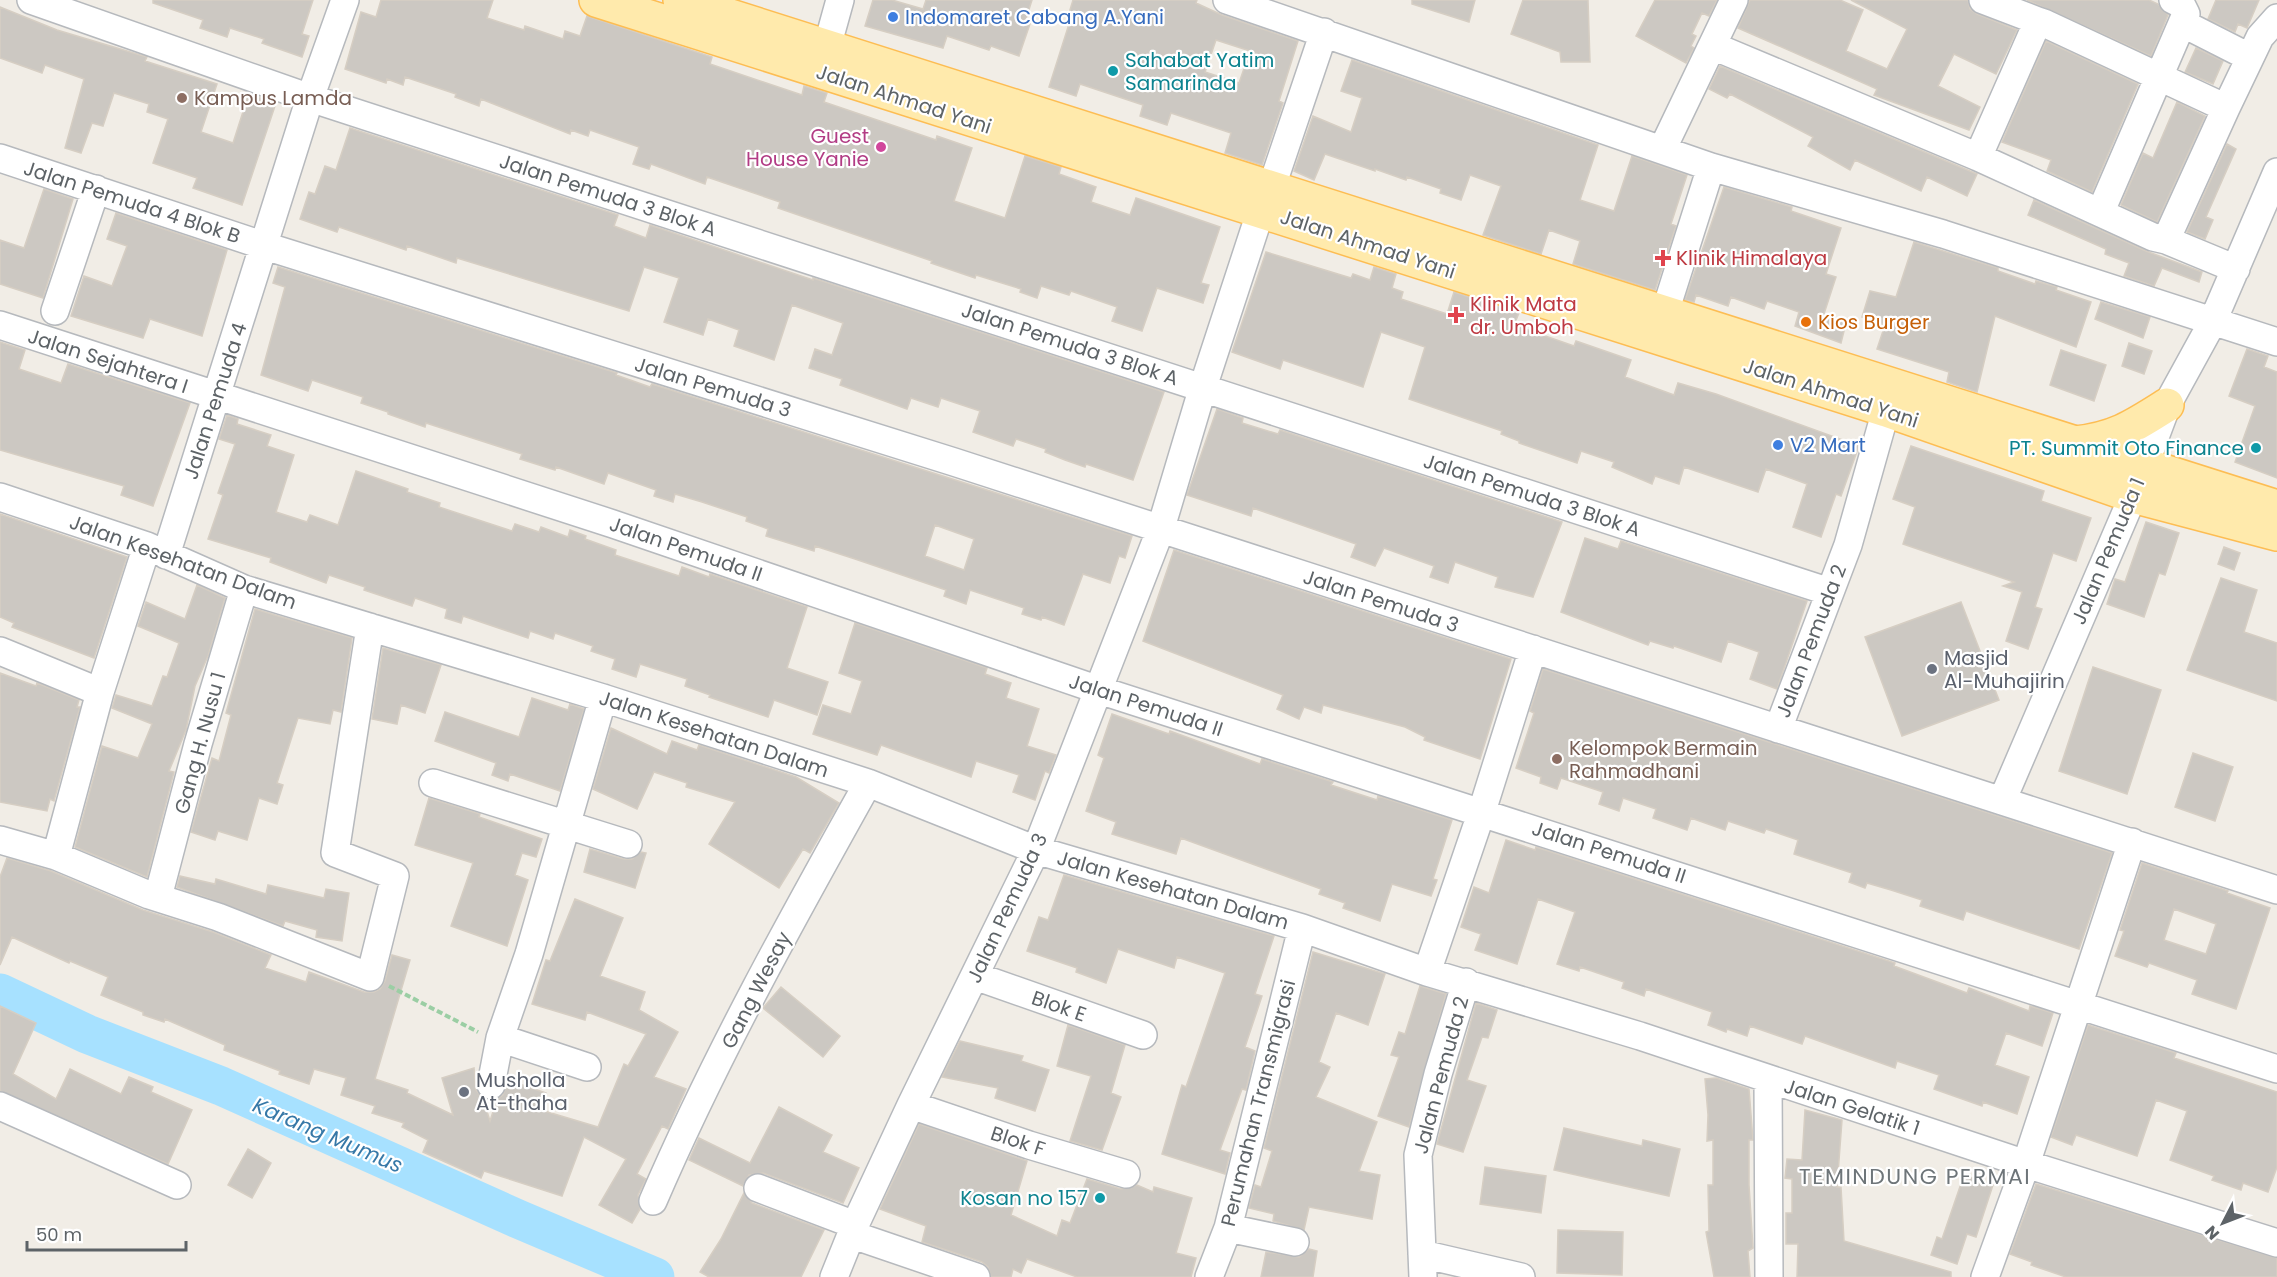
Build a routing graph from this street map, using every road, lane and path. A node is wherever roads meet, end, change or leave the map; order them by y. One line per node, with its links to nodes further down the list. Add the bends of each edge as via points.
1 (345, 0): 18 (street, Jalan Pemuda 4)
2 (596, 0): 26 (main road, Jalan Ahmad Yani, via 947,113)
3 (680, 0): 15 (main road, Jalan Ahmad Yani)
4 (840, 0): 15 (street)
5 (1227, 0): 13 (street)
6 (1734, 0): 14 (street)
7 (1983, 0): 9 (street)
8 (38, 1): 18 (street, Jalan Pemuda 3 Blok A)
9 (2015, 6): 12 (street)
10 (2177, 11): 16 (street); 17 (street)
11 (2277, 18): 16 (street)
12 (2038, 21): 17 (street); 21 (street)
13 (1324, 32): 20 (street); 26 (street, Jalan Pemuda 3)
14 (1713, 46): 20 (street); 21 (street)
15 (827, 47): 26 (main road, Jalan Ahmad Yani)
16 (2249, 57): 19 (street)
17 (2160, 77): 19 (street); 27 (street)
18 (310, 98): 29 (street, Jalan Pemuda 4); 36 (street, Jalan Pemuda 3 Blok A)
19 (2226, 108): 28 (street)
20 (1662, 150): 23 (street)
21 (1977, 156): 27 (street)
22 (0, 158): 25 (street, Jalan Pemuda 4 Blok B)
23 (1711, 168): 32 (street); 33 (street, via 1943,234)
24 (2277, 172): 30 (street, Jalan Pemuda 1)
25 (96, 189): 29 (street, Jalan Pemuda 4 Blok B); 31 (street)
26 (1266, 200): 32 (main road, Jalan Ahmad Yani); 36 (street, Jalan Pemuda 3); 39 (main road, Jalan Ahmad Yani)
27 (2101, 211): 28 (street)
28 (2166, 240): 30 (street)
29 (265, 246): 37 (street, Jalan Pemuda 4); 44 (street, Jalan Pemuda 3, via 954,462)
30 (2236, 268): 33 (street, Jalan Pemuda 1)
31 (55, 311)
32 (1665, 312): 40 (main road, Jalan Ahmad Yani)
33 (2212, 323): 35 (street); 38 (street, Jalan Pemuda 1)
34 (0, 325): 37 (street, Jalan Sejahtera I)
35 (2277, 342)
36 (1203, 387): 44 (street, Jalan Pemuda 3); 48 (street, Jalan Pemuda 3 Blok A)
37 (216, 397): 46 (street, Jalan Pemuda 4); 52 (street, Jalan Pemuda II, via 614,524)
38 (2168, 405): 40 (main road, via 2118,434); 41 (street, Jalan Pemuda 1)
39 (1886, 410): 41 (main road, Jalan Ahmad Yani); 48 (street, Jalan Pemuda 2, via 1848,545)
40 (2073, 443): 41 (main road, Jalan Ahmad Yani)
41 (2138, 481): 43 (main road, Jalan Ahmad Yani); 45 (main road, Jalan Ahmad Yani); 58 (street, Jalan Pemuda 1)
42 (0, 497): 46 (street, Jalan Kesehatan Dalam)
43 (2277, 507)
44 (1160, 531): 50 (street, Jalan Pemuda 3); 52 (street, Jalan Pemuda 3)
45 (2277, 534)
46 (157, 551): 47 (street, Jalan Kesehatan Dalam); 53 (street, Jalan Pemuda 4)
47 (244, 589): 49 (street, Jalan Kesehatan Dalam); 67 (street, Gang H. Nusu 1)
48 (1830, 592): 55 (street, Jalan Pemuda 2)
49 (370, 627): 54 (street, Jalan Kesehatan Dalam); 71 (street, via 335,853 395,876)
50 (1533, 650): 55 (street, Jalan Pemuda 2); 59 (street)
51 (0, 651): 53 (street)
52 (1099, 690): 59 (street, Jalan Pemuda II); 64 (street, Jalan Pemuda 3)
53 (100, 692): 65 (street, Jalan Pemuda 4)
54 (603, 698): 57 (street, Jalan Kesehatan Dalam); 60 (street)
55 (1778, 729): 58 (street)
56 (432, 783): 60 (street)
57 (868, 783): 64 (street, Jalan Kesehatan Dalam); 86 (street, Gang Wesay, via 773,957)
58 (2002, 801): 62 (street)
59 (1482, 812): 69 (street); 73 (street, Jalan Pemuda II)
60 (567, 824): 63 (street); 75 (street)
61 (0, 840): 65 (street)
62 (2132, 842): 66 (street); 73 (street)
63 (628, 844)
64 (1036, 850): 68 (street, Jalan Kesehatan Dalam); 70 (street, Jalan Pemuda 3)
65 (56, 856): 67 (street)
66 (2277, 890)
67 (158, 897): 71 (street)
68 (1302, 928): 69 (street, Jalan Kesehatan Dalam); 87 (street, Perumahan Transmigrasi)
69 (1427, 972): 72 (street, Jalan Gelatik 1)
70 (975, 976): 74 (street, Blok E); 80 (street, Jalan Pemuda 3)
71 (370, 977): 75 (path, via 496,1041)
72 (1466, 982): 78 (street, Jalan Gelatik 1); 91 (street, Jalan Pemuda 2, via 1418,1155)
73 (2079, 1004): 77 (street, Jalan Pemuda II); 82 (street)
74 (1143, 1035)
75 (500, 1038): 76 (street); 79 (street)
76 (587, 1067)
77 (2277, 1069)
78 (1768, 1079): 82 (street, Jalan Gelatik 1); 96 (street)
79 (491, 1086)
80 (911, 1105): 83 (street, Blok F); 88 (street, Jalan Pemuda 3)
81 (0, 1107): 84 (street)
82 (2026, 1164): 90 (street, Jalan Gelatik 1); 97 (street)
83 (1126, 1174)
84 (177, 1185)
85 (758, 1188): 88 (street)
86 (653, 1201)
87 (1228, 1228): 89 (street); 94 (street, Perumahan Transmigrasi)
88 (854, 1230): 92 (street, Jalan Pemuda 3); 93 (street)
89 (1295, 1242)
90 (2277, 1243)
91 (1422, 1266): 95 (street)
92 (834, 1277)
93 (976, 1277)
94 (1209, 1277)
95 (1521, 1277)
96 (1769, 1277)
97 (1985, 1277)

